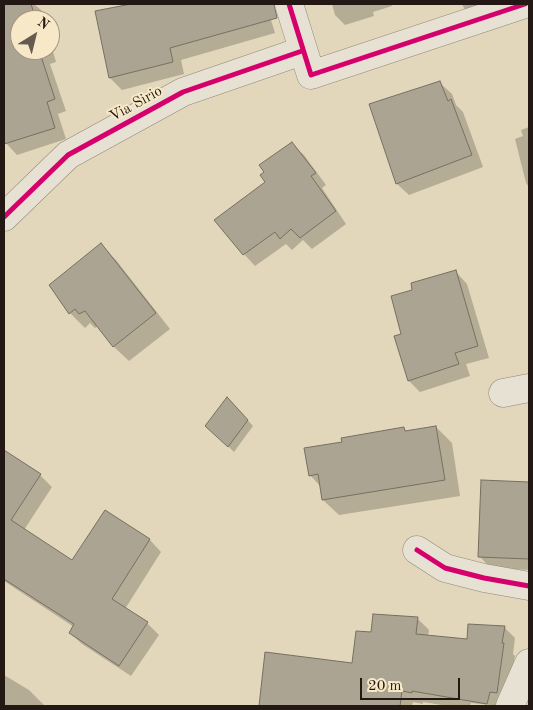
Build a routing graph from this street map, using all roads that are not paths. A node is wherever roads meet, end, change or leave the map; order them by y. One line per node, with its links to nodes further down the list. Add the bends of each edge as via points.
1 (289, 4): 3 (street)
2 (525, 4): 3 (street, via 311,75)
3 (302, 51): 4 (street, Via Sirio, via 183,92 68,155)
4 (4, 218)
5 (529, 388): 6 (street)
6 (503, 393)
7 (417, 550): 8 (street, via 445,568)
8 (529, 586)
9 (529, 663): 10 (street)
10 (510, 706)

